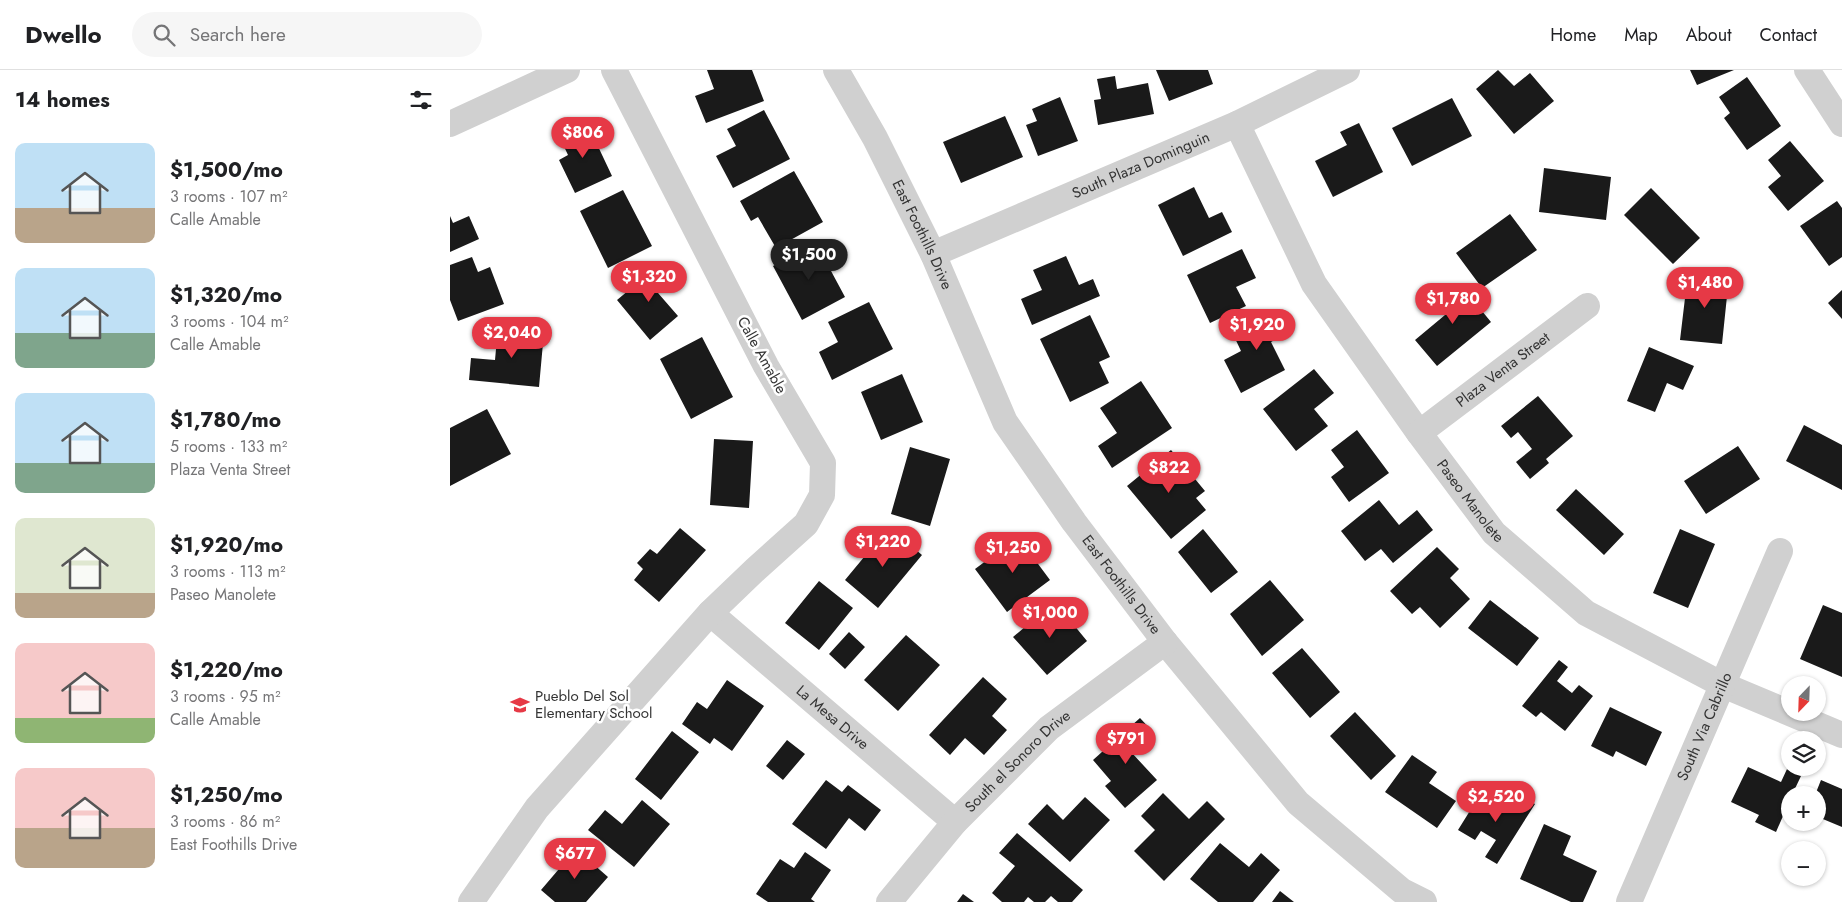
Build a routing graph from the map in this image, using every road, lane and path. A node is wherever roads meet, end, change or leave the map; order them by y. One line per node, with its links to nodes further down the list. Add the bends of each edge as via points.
1 (567, 70): 7 (street)
2 (614, 70): 13 (street, Calle Amable, via 766,366 823,463 822,495 806,524)
3 (836, 70): 9 (street, East Foothills Drive, via 875,138)
4 (1347, 70): 8 (street, South Plaza Dominguin)
5 (1808, 70): 6 (street)
6 (1842, 123)
7 (450, 124)
8 (1237, 124): 9 (street, South Plaza Dominguin); 11 (street, Paseo Manolete, via 1314,284)
9 (933, 254): 14 (street, East Foothills Drive, via 1005,422 1074,522)
10 (1587, 306): 11 (street, Plaza Venta Street)
11 (1419, 433): 15 (street, Paseo Manolete, via 1494,533 1586,613)
12 (1780, 551): 15 (street, South Via Cabrillo)
13 (710, 613): 17 (street, La Mesa Drive); 18 (street, Calle Amable, via 536,808)
14 (1165, 642): 17 (street, South el Sonoro Drive, via 1049,728); 20 (street, East Foothills Drive, via 1298,803 1402,891)
15 (1723, 684): 16 (street, Paseo Manolete); 21 (street, South Via Cabrillo)
16 (1842, 735)
17 (955, 822): 19 (street, South el Sonoro Drive)
18 (471, 902)
19 (889, 902)
20 (1424, 902)
21 (1629, 902)

